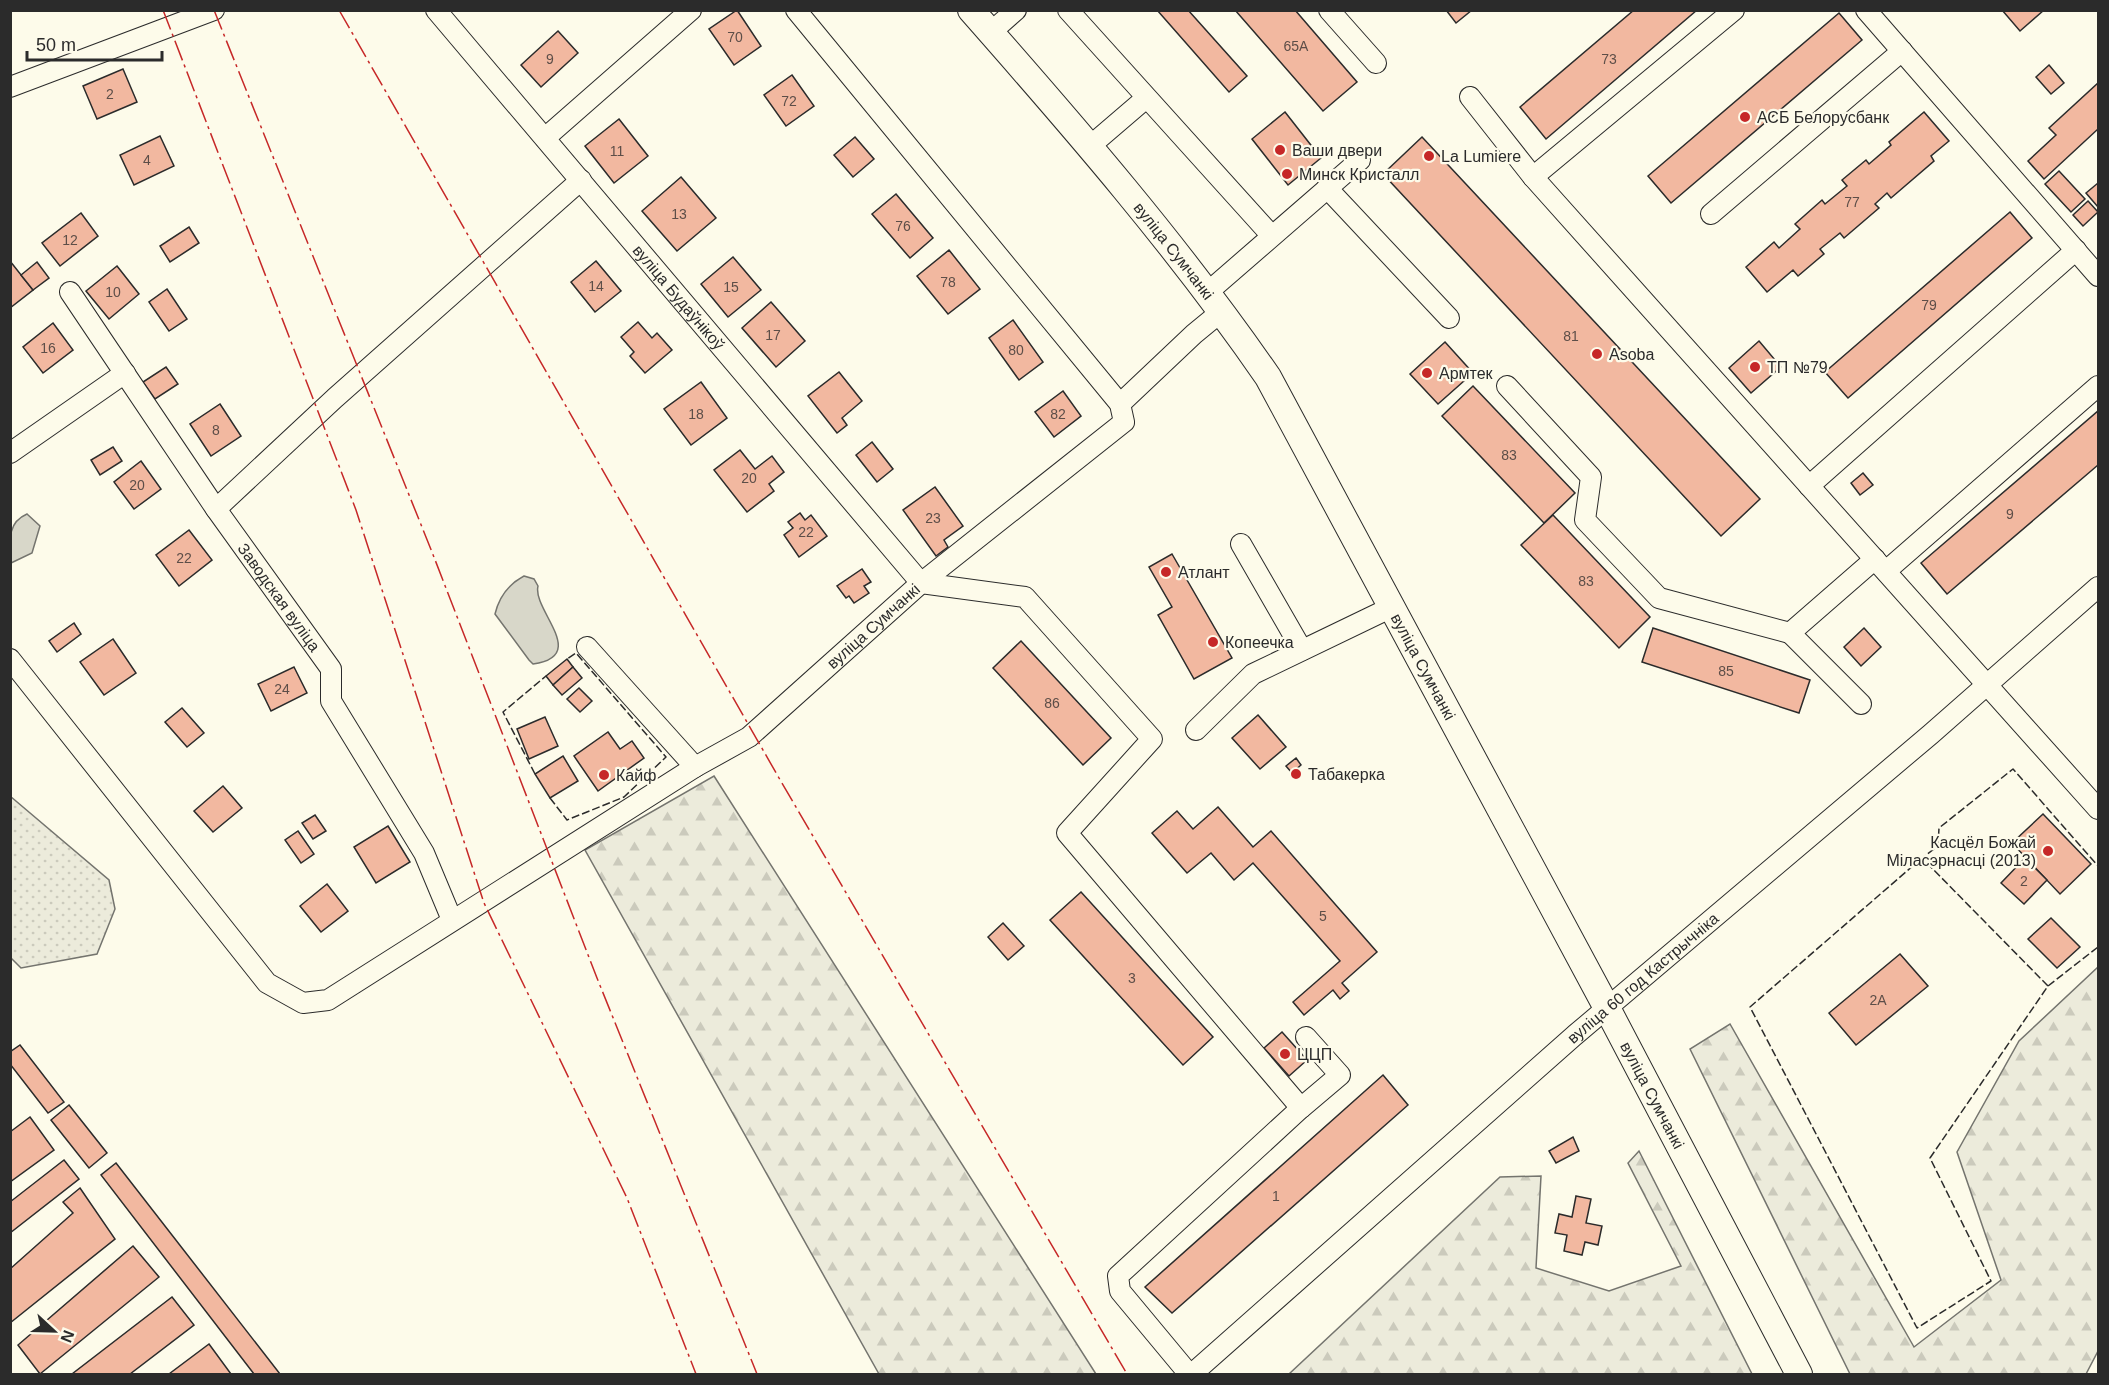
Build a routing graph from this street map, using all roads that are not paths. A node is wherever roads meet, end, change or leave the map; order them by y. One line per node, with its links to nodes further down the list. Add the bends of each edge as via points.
1 (214, 10): 14 (street)
2 (436, 10): 17 (street, вуліца Будаўнікоў)
3 (691, 10): 17 (street)
4 (796, 10): 33 (street)
5 (971, 10): 11 (main road, вуліца Сумчанкі)
6 (1016, 10): 11 (street)
7 (1068, 10): 16 (street)
8 (1329, 10): 13 (street)
9 (1734, 10): 20 (street)
10 (1866, 10): 12 (street)
11 (990, 33): 18 (main road, вуліца Сумчанкі)
12 (1902, 51): 23 (street); 25 (street)
13 (1376, 63)
14 (10, 87)
15 (1470, 97): 20 (street)
16 (1145, 99): 18 (street); 24 (street)
17 (545, 138): 21 (street, вуліца Будаўнікоў)
18 (1089, 147): 28 (main road, вуліца Сумчанкі)
19 (1360, 160): 22 (street)
20 (1533, 177): 35 (street)
21 (581, 180): 36 (street); 39 (street, вуліца Будаўнікоў)
22 (1327, 188): 24 (street); 29 (street)
23 (1711, 214)
24 (1271, 235): 28 (street)
25 (2076, 250): 26 (street); 35 (street)
26 (2098, 276)
27 (70, 292): 30 (street, Заводская вуліца)
28 (1215, 301): 33 (street, via 1194,334); 41 (main road, вуліца Сумчанкі, via 1268,377)
29 (1449, 318)
30 (125, 374): 34 (street); 36 (street, Заводская вуліца)
31 (1507, 386): 42 (street, via 1591,477 1585,520 1659,598)
32 (2098, 386): 38 (street)
33 (1120, 404): 39 (street, вуліца Сумчанкі, via 1124,422)
34 (10, 453)
35 (1809, 486): 38 (street)
36 (216, 509): 51 (street, Заводская вуліца, via 331,669 331,701 424,853)
37 (1241, 544): 44 (street)
38 (1880, 565): 42 (street); 46 (street)
39 (921, 584): 49 (street, вуліца Сумчанкі, via 749,737); 54 (street, via 1025,597 1152,739 1067,833)
40 (2098, 586): 46 (street, вуліца 60 год Кастрычніка)
41 (1392, 607): 44 (street); 52 (main road, вуліца Сумчанкі)
42 (1790, 633): 47 (street)
43 (586, 647): 49 (street)
44 (1302, 650): 48 (street, via 1253,674)
45 (10, 659): 51 (street, вуліца Сумчанкі, via 267,983 303,1003 328,1000)
46 (1987, 683): 50 (street); 52 (street, вуліца 60 год Кастрычніка)
47 (1861, 704)
48 (1196, 730)
49 (695, 767): 51 (street, вуліца Сумчанкі)
50 (2098, 809)
51 (452, 921)
52 (1607, 1008): 55 (street, вуліца 60 год Кастрычніка); 56 (main road, вуліца Сумчанкі)
53 (1306, 1037): 54 (street, via 1340,1075)
54 (1301, 1108): 55 (street, via 1118,1276 1120,1292)
55 (1190, 1374)
56 (1799, 1374)

